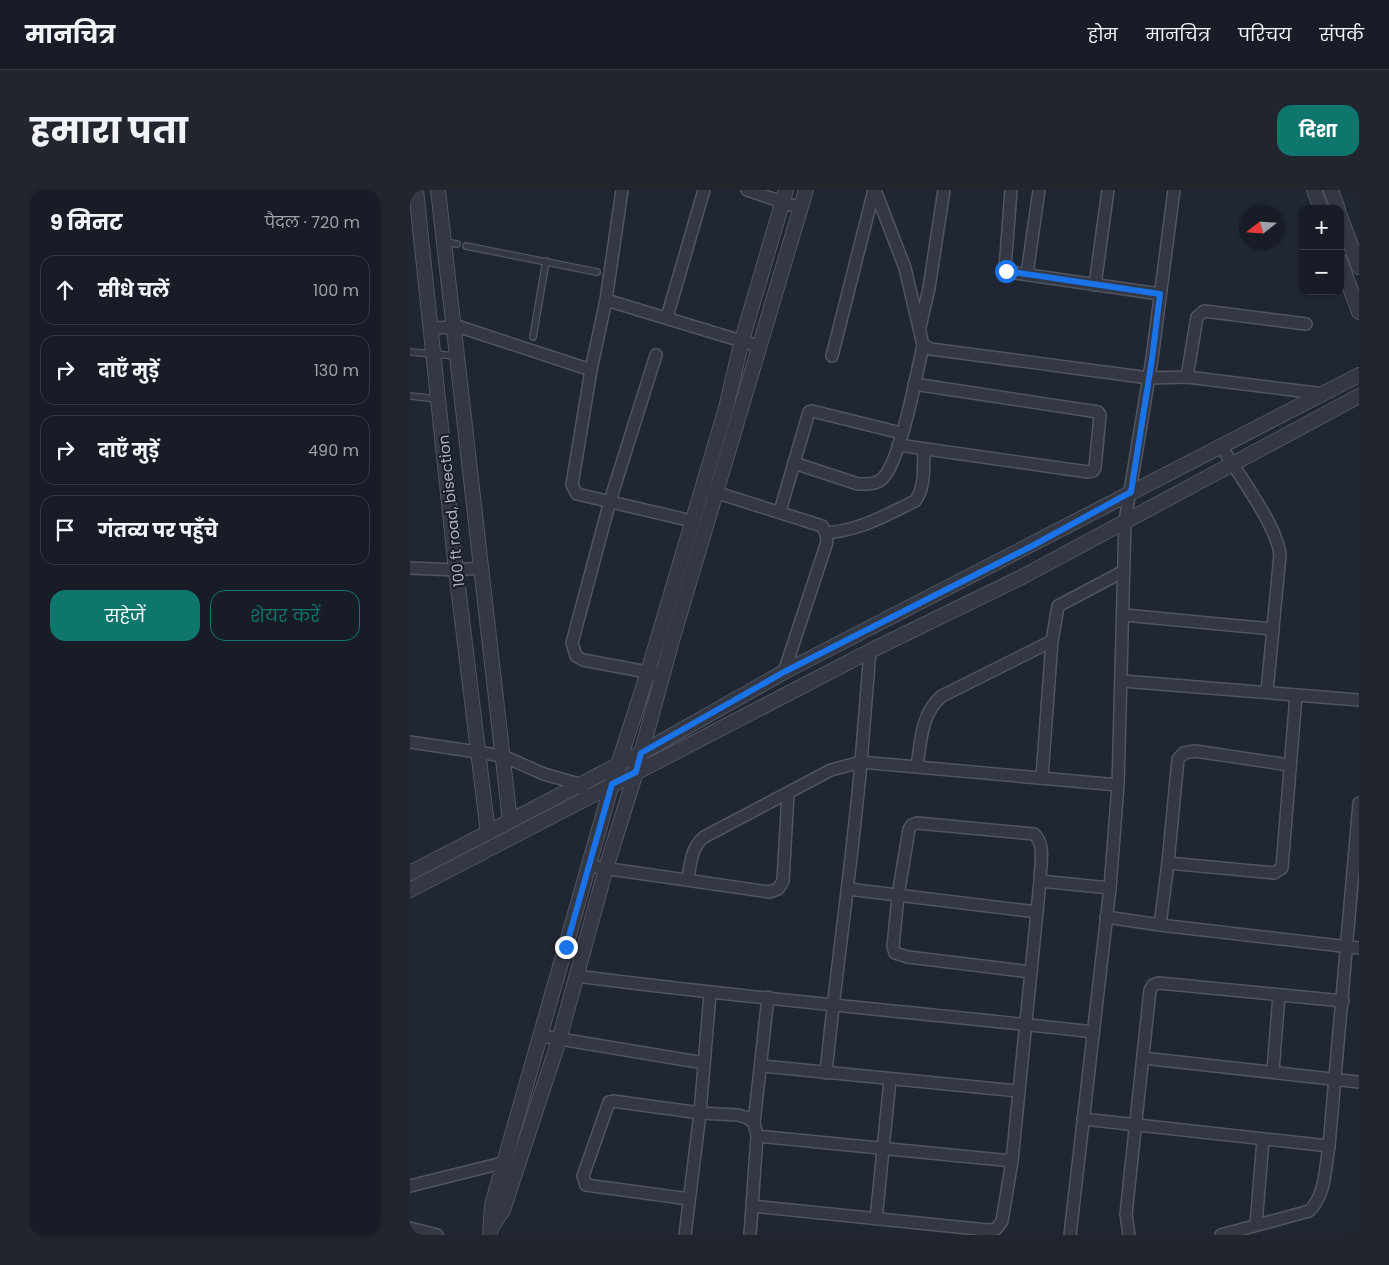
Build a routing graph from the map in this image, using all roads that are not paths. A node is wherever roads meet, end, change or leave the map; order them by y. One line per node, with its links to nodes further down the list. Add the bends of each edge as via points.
1 (416, 190): 34 (street, 100 ft road, bisection)
2 (438, 190): 33 (street, via 450,243)
3 (622, 190): 29 (street)
4 (704, 190): 31 (street)
5 (747, 190): 15 (street)
6 (806, 190): 18 (street)
7 (875, 190): 35 (street, via 905,268); 44 (street)
8 (944, 190): 35 (street)
9 (1011, 190): 26 (street, via 1005,268 1008,272)
10 (1039, 190): 26 (street)
11 (1108, 190): 27 (street)
12 (1174, 190): 28 (street)
13 (1314, 190): 16 (street)
14 (1331, 190): 17 (street)
15 (784, 196): 18 (street); 37 (street)
16 (1320, 205)
17 (1337, 205)
18 (800, 208): 39 (street)
19 (1344, 226): 22 (street)
20 (466, 246): 21 (lane)
21 (546, 261): 24 (lane); 36 (lane)
22 (1359, 265): 23 (street)
23 (1344, 267)
24 (597, 272)
25 (1344, 272): 30 (street)
26 (1027, 274): 27 (street)
27 (1095, 285): 28 (street)
28 (1160, 294): 48 (street)
29 (606, 300): 31 (street); 45 (street)
30 (1359, 312)
31 (668, 317): 37 (street)
32 (1306, 324): 47 (street, via 1204,311 1198,317)
33 (454, 326): 34 (street); 43 (street); 45 (street)
34 (432, 328): 41 (street, 100 ft road, bisection)
35 (920, 329): 38 (street)
36 (533, 337)
37 (742, 340): 39 (street); 60 (street)
38 (922, 344): 48 (street, via 931,349); 49 (street)
39 (758, 346): 61 (street)
40 (410, 352): 41 (lane)
41 (435, 355): 43 (lane); 53 (street, 100 ft road, bisection)
42 (656, 355): 63 (street)
43 (457, 356): 69 (street)
44 (832, 356)
45 (591, 370): 63 (street, via 572,484 577,494)
46 (1359, 375): 50 (street)
47 (1187, 376): 48 (street); 50 (street)
48 (1149, 378): 62 (street)
49 (914, 384): 54 (street); 57 (street, via 1094,410 1100,414 1093,471)
50 (1324, 394): 56 (street)
51 (410, 396): 53 (lane)
52 (1359, 396): 59 (street)
53 (439, 399): 70 (street, 100 ft road, bisection)
54 (901, 433): 55 (street); 58 (street, via 812,411 807,414)
55 (898, 445): 57 (street); 58 (street, via 884,477 868,485)
56 (1221, 446): 59 (street); 62 (street)
57 (924, 449): 67 (street, via 922,485 914,500 853,530)
58 (794, 463): 64 (street)
59 (1232, 464): 66 (street); 73 (street, via 1278,543 1280,554)
60 (702, 488): 61 (street); 65 (street)
61 (718, 492): 64 (street); 78 (street)
62 (1131, 492): 66 (street); 77 (street)
63 (610, 501): 65 (street); 76 (street, via 572,643 583,660)
64 (780, 511): 67 (street, via 822,526)
65 (692, 521): 76 (street)
66 (1126, 521): 71 (street); 75 (street)
67 (826, 533): 77 (street, via 828,542)
68 (410, 568): 70 (street)
69 (481, 568): 70 (street); 86 (street)
70 (456, 570): 85 (street, 100 ft road, bisection)
71 (1124, 571): 72 (street); 74 (street, via 1058,606)
72 (1124, 615): 73 (street); 79 (street)
73 (1273, 629): 80 (street)
74 (1052, 641): 90 (street, via 942,696 931,705 925,719); 92 (street)
75 (870, 652): 87 (street); 91 (street)
76 (648, 672): 78 (street); 88 (street)
77 (784, 672): 84 (street)
78 (663, 675): 84 (street)
79 (1122, 681): 80 (street); 95 (street)
80 (1267, 692): 81 (street)
81 (1296, 695): 82 (street); 89 (street)
82 (1359, 700)
83 (410, 742): 85 (street)
84 (641, 753): 88 (street); 91 (street)
85 (478, 754): 86 (street); 100 (street, 100 ft road, bisection)
86 (503, 756): 93 (street, via 544,774); 99 (street)
87 (861, 762): 90 (street); 96 (street, via 831,770); 108 (street)
88 (618, 764): 93 (street); 94 (street)
89 (1289, 765): 101 (street, via 1282,868 1279,871 1268,873); 101 (street, via 1195,751 1184,753 1176,766)
90 (917, 766): 92 (street)
91 (636, 772): 94 (street); 103 (street)
92 (1042, 777): 95 (street)
93 (579, 784): 97 (street); 99 (street)
94 (612, 784): 97 (street); 102 (street)
95 (1118, 785): 107 (street)
96 (788, 794): 105 (street, via 704,837 692,854); 105 (street, via 783,881 778,889 769,892)
97 (587, 797): 109 (street)
98 (1359, 803): 114 (street)
99 (510, 821): 100 (street)
100 (488, 832): 104 (street)
101 (1168, 864): 113 (street)
102 (589, 866): 103 (street); 124 (street)
103 (606, 868): 105 (street); 116 (street)
104 (410, 872)
105 (688, 879)
106 (1040, 880): 107 (street); 110 (street, via 1041,845 1034,834 918,823 909,829); 111 (street)
107 (1110, 888): 112 (street)
108 (848, 889): 110 (street); 121 (street)
109 (410, 890)
110 (898, 896): 111 (street); 115 (street, via 893,947 900,955)
111 (1038, 912): 115 (street)
112 (1106, 917): 113 (street); 123 (street)
113 (1160, 925): 114 (street)
114 (1354, 947): 120 (street)
115 (1031, 972): 122 (street)
116 (577, 976): 117 (street); 125 (street)
117 (710, 994): 119 (street); 127 (street)
118 (1279, 994): 120 (street); 126 (street, via 1153,985); 129 (street)
119 (768, 997): 121 (street); 128 (street)
120 (1343, 1001): 131 (street)
121 (832, 1003): 122 (street); 130 (street)
122 (1025, 1024): 123 (street); 134 (street)
123 (1093, 1032): 136 (street)
124 (542, 1036): 125 (street); 144 (street)
125 (559, 1040): 127 (street); 151 (street, via 503,1210)
126 (1143, 1058): 129 (street); 138 (street)
127 (704, 1064): 135 (street)
128 (762, 1066): 130 (street); 137 (street)
129 (1273, 1072): 131 (street)
130 (826, 1073): 132 (street)
131 (1335, 1078): 133 (street); 141 (street)
132 (890, 1080): 134 (street); 142 (street)
133 (1359, 1082)
134 (1018, 1091): 143 (street)
135 (700, 1113): 137 (street, via 738,1115); 146 (street); 146 (street, via 609,1102 583,1176 589,1187)
136 (1083, 1119): 138 (street); 155 (street)
137 (754, 1124): 139 (street)
138 (1135, 1124): 140 (street); 156 (street, via 1126,1214)
139 (757, 1136): 142 (street); 147 (street)
140 (1263, 1140): 141 (street); 149 (street)
141 (1329, 1146): 149 (street, via 1317,1203 1309,1211)
142 (882, 1148): 143 (street); 148 (street)
143 (1012, 1160): 148 (street, via 1002,1221 996,1229)
144 (506, 1162): 145 (street); 151 (street, via 492,1205)
145 (410, 1186)
146 (689, 1200): 153 (street)
147 (752, 1206): 148 (street); 154 (street)
148 (876, 1219)
149 (1256, 1225): 157 (street)
150 (410, 1228): 152 (street)
151 (490, 1232)
152 (437, 1235)
153 (685, 1235)
154 (750, 1235)
155 (1070, 1235)
156 (1129, 1235)
157 (1221, 1235)

